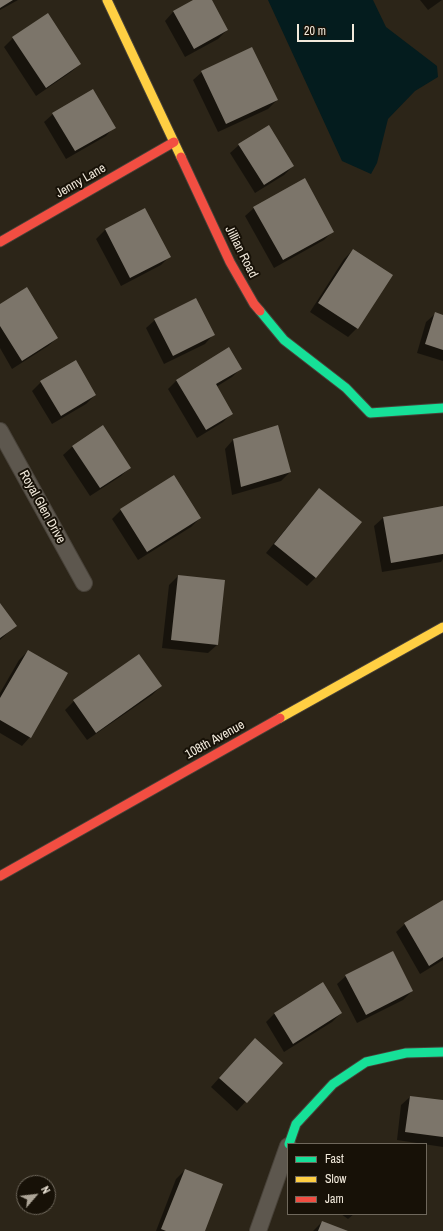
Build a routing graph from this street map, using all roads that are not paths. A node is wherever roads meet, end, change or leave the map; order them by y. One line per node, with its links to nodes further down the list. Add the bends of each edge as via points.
1 (107, 0): 2 (street, Jillian Road)
2 (174, 142): 3 (street, Jenny Lane); 4 (street, Jillian Road, via 230,262 254,304 284,340 346,388 370,413)
3 (0, 242)
4 (443, 408)
5 (0, 431): 6 (street, Royal Glen Drive)
6 (84, 583)
7 (443, 628): 8 (street, 108th Avenue)
8 (0, 876)
9 (443, 1052): 10 (street, via 406,1053 366,1062 332,1084 296,1124)
10 (289, 1143)
11 (287, 1148): 12 (street)
12 (258, 1231)

